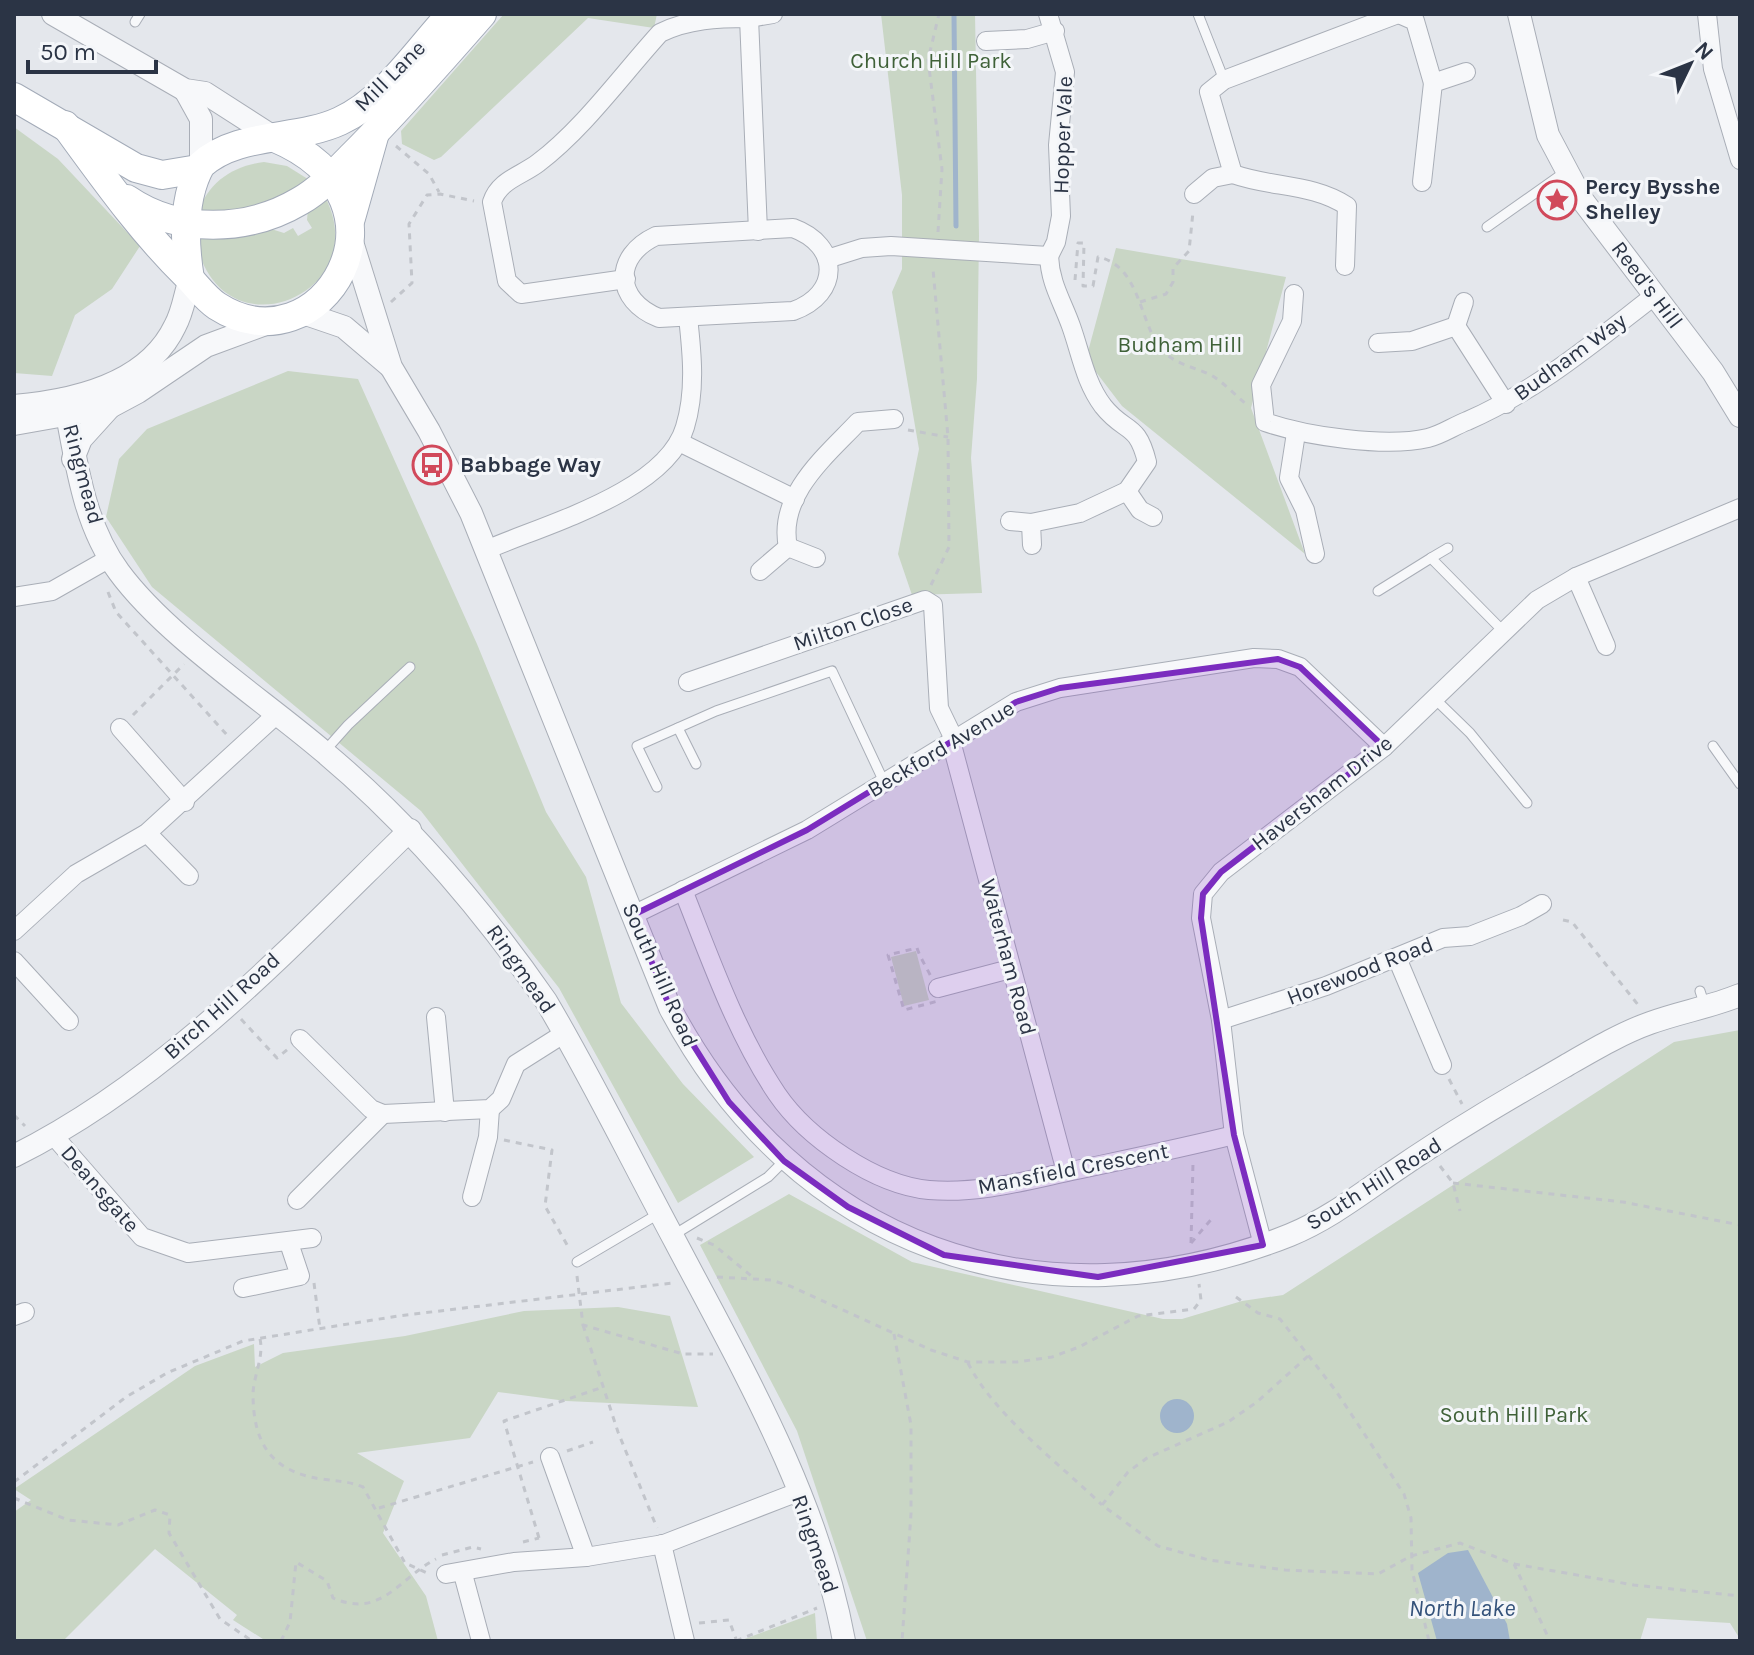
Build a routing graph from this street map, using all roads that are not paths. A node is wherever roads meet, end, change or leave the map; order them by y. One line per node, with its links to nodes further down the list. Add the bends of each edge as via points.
1 (53, 14): 17 (street)
2 (451, 14): 20 (main road, Mill Lane, via 354,114)
3 (482, 14): 21 (main road, Mill Lane)
4 (773, 14): 10 (street)
5 (1198, 14): 15 (lane)
6 (1340, 14): 12 (street)
7 (1398, 14): 12 (street); 16 (street, via 1415,21)
8 (1519, 14): 24 (street, Reed's Hill, via 1548,135)
9 (1707, 14): 22 (street, via 1713,69)
10 (749, 18): 33 (street); 38 (street, via 712,18 660,33 568,136 537,164 501,185 492,202 511,289 521,294)
11 (1052, 22): 13 (street, via 1027,39); 34 (street, Hopper Vale, via 1065,72 1058,145 1061,216)
12 (1347, 33): 15 (street)
13 (986, 41)
14 (1466, 72): 16 (street)
15 (1224, 80): 25 (street, via 1214,85 1209,97)
16 (1433, 83): 27 (street)
17 (185, 90): 20 (street, via 205,93); 23 (street, via 201,119)
18 (14, 97): 19 (main road)
19 (65, 125): 23 (main road, via 146,172 169,175); 28 (main road)
20 (275, 138): 23 (main road, Mill Lane, via 227,149); 26 (main road)
21 (384, 138): 26 (main road, Mill Lane); 32 (main road, Mill Lane)
22 (1740, 160)
23 (200, 167): 30 (main road)
24 (1565, 172): 31 (lane); 40 (street, Reed's Hill)
25 (1233, 174): 29 (street, via 1213,178); 36 (street, via 1317,190 1347,206)
26 (329, 178): 30 (main road, Mill Lane, via 300,201 264,217 222,225); 32 (main road, via 344,199)
27 (1422, 182)
28 (108, 183): 30 (main road, Mill Lane, via 142,208); 37 (main road)
29 (1194, 194)
30 (187, 223): 37 (main road)
31 (1487, 227)
32 (351, 230): 42 (main road, Mill Lane, via 335,284); 46 (street, South Hill Road)
33 (758, 231): 35 (street, via 793,228 807,233); 38 (street, via 656,236 638,244 626,261)
34 (1049, 256): 35 (street, via 891,246); 57 (street, via 1050,277 1084,373 1104,407 1141,438 1147,462)
35 (827, 259): 43 (street, via 823,292 811,304 793,311)
36 (1345, 266)
37 (190, 279): 42 (main road, via 226,310 245,317); 50 (street, via 174,329 147,361)
38 (626, 279): 43 (street, via 628,296 640,310 659,318)
39 (1294, 294): 54 (street, Budham Way, via 1292,321 1261,385 1265,422)
40 (1654, 296): 47 (street, Budham Way, via 1575,360); 51 (street, Reed's Hill)
41 (1464, 302): 44 (street)
42 (288, 316): 46 (street, via 344,327); 49 (street, via 206,346)
43 (688, 317): 55 (street, via 693,380)
44 (1456, 326): 45 (street, via 1412,341); 47 (street)
45 (1378, 343)
46 (391, 367): 66 (street, South Hill Road, via 429,431)
47 (1506, 404): 54 (street, Budham Way, via 1427,438 1353,440)
48 (14, 406): 50 (street)
49 (110, 407): 50 (street); 56 (street, via 81,439)
50 (65, 408): 52 (street); 56 (street, Ringmead)
51 (1740, 416)
52 (14, 424)
53 (898, 424): 58 (street, via 858,422 805,476)
54 (1296, 433): 67 (street, via 1289,478 1305,510)
55 (679, 442): 58 (street); 66 (street, via 649,476 616,496)
56 (73, 459): 68 (street, Ringmead)
57 (1127, 491): 60 (street, via 1140,510); 62 (street, via 1080,513)
58 (795, 499): 64 (street)
59 (1740, 508): 72 (street, Haversham Drive)
60 (1153, 517)
61 (1010, 521): 62 (street)
62 (1031, 523): 63 (street)
63 (1032, 545)
64 (788, 547): 69 (street); 71 (street)
65 (1448, 548): 70 (lane)
66 (486, 550): 98 (street, South Hill Road)
67 (1315, 554)
68 (110, 558): 74 (street, via 52,591); 80 (street, Ringmead, via 149,606)
69 (816, 558)
70 (1431, 558): 73 (lane); 75 (lane)
71 (760, 571)
72 (1576, 577): 75 (street, Haversham Drive, via 1537,600); 76 (street)
73 (1378, 591)
74 (14, 597)
75 (1504, 632): 79 (street, Haversham Drive)
76 (1606, 646)
77 (410, 667): 86 (lane)
78 (688, 682): 83 (street, Milton Close, via 925,600 933,605 939,708)
79 (1435, 699): 85 (street, Haversham Drive); 92 (lane)
80 (277, 714): 86 (street, Ringmead); 91 (street)
81 (120, 728): 91 (street)
82 (678, 728): 87 (lane); 88 (lane, via 832,671); 90 (lane, via 637,746)
83 (952, 740): 85 (street, Beckford Avenue, via 1016,702 1060,688 1254,658 1300,667); 88 (street, Beckford Avenue); 102 (street, Waterham Road)
84 (1713, 746): 89 (lane)
85 (1384, 747): 106 (street, Haversham Drive, via 1221,872 1203,894 1201,918)
86 (324, 752): 93 (street, Ringmead)
87 (696, 764)
88 (884, 782): 96 (street, Beckford Avenue, via 807,830)
89 (1740, 784)
90 (657, 787)
91 (185, 802): 94 (street)
92 (1527, 803)
93 (410, 830): 108 (street, Ringmead, via 507,945); 114 (street, Birch Hill Road, via 227,1004 114,1099)
94 (147, 833): 95 (street); 99 (street, via 76,874)
95 (189, 876)
96 (683, 890): 98 (street, Beckford Avenue); 118 (street, Mansfield Crescent, via 735,1015 778,1095 804,1127 841,1155 879,1175 926,1190 974,1190)
97 (1542, 904): 100 (street, Horewood Road, via 1470,936 1443,938)
98 (633, 915): 117 (street, South Hill Road, via 694,1054)
99 (14, 931)
100 (1397, 958): 106 (street, Horewood Road); 110 (street)
101 (14, 961): 107 (street)
102 (1010, 969): 103 (street); 118 (street, Waterham Road)
103 (938, 988)
104 (1740, 995): 125 (street, South Hill Road, via 1703,999 1598,1048 1324,1218)
105 (436, 1017): 112 (street)
106 (1221, 1020): 115 (street, Haversham Drive)
107 (69, 1021)
108 (565, 1033): 111 (street, via 516,1064 501,1099); 121 (street, Ringmead)
109 (300, 1039): 113 (street, via 371,1109)
110 (1442, 1065)
111 (490, 1109): 112 (street); 119 (street)
112 (445, 1112): 113 (street)
113 (383, 1114): 120 (street)
114 (53, 1135): 116 (street, Birch Hill Road); 124 (street, Deansgate, via 142,1237 188,1253)
115 (1234, 1135): 118 (street, Mansfield Crescent); 125 (street, Haversham Drive)
116 (14, 1156)
117 (784, 1161): 123 (lane); 125 (street, South Hill Road, via 848,1207 944,1255 1030,1271 1098,1277)
118 (1066, 1172)
119 (472, 1197)
120 (297, 1200)
121 (660, 1213): 123 (street, Ringmead); 126 (lane)
122 (312, 1238): 124 (street, Deansgate)
123 (675, 1241): 129 (street, Ringmead, via 745,1373)
124 (289, 1243): 127 (street, via 300,1276)
125 (1263, 1245)
126 (577, 1262)
127 (243, 1288)
128 (550, 1457): 131 (street)
129 (798, 1492): 130 (street); 134 (street, Ringmead, via 827,1570)
130 (663, 1544): 131 (street); 132 (street)
131 (586, 1557): 133 (street, via 514,1562 455,1574)
132 (684, 1633)
133 (481, 1641)
134 (844, 1641)

